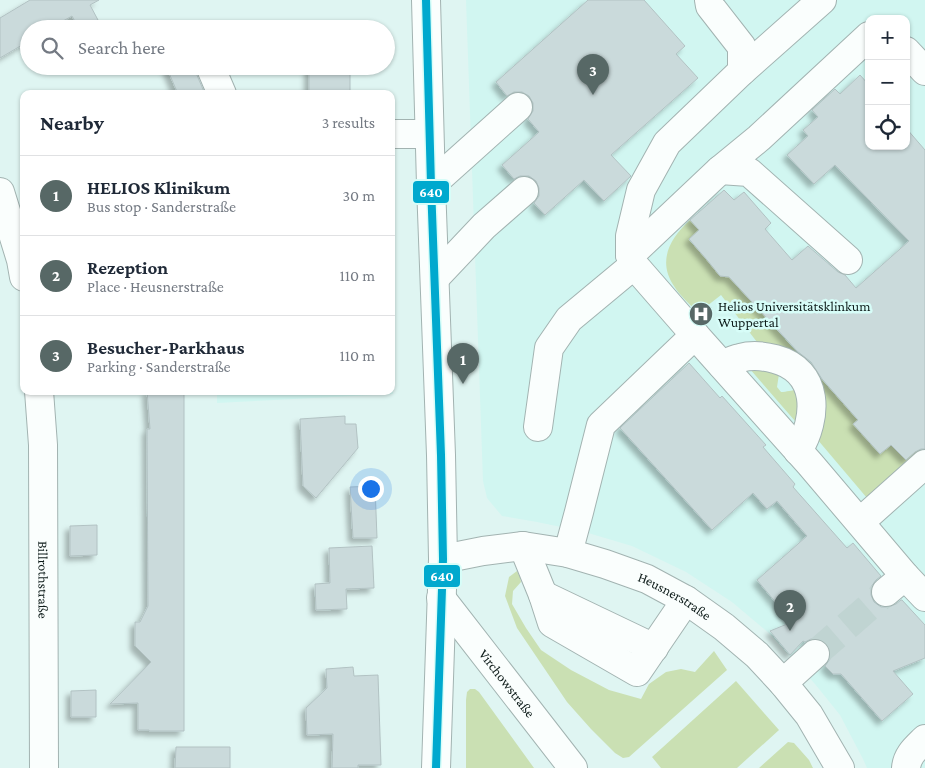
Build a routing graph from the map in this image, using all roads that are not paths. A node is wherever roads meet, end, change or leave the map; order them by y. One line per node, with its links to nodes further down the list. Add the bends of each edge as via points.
1 (709, 0): 6 (street, via 710,6 742,47)
2 (822, 0): 6 (street)
3 (432, 2): 12 (street)
4 (865, 40): 13 (street)
5 (910, 54): 7 (street)
6 (742, 70): 18 (street, via 667,143 641,190 630,236)
7 (925, 71)
8 (214, 75): 9 (street)
9 (220, 90)
10 (518, 108): 14 (street)
11 (395, 134): 12 (street)
12 (430, 134): 14 (street)
13 (720, 170): 18 (street); 19 (street, via 750,172)
14 (431, 186): 20 (street)
15 (524, 190): 20 (street, via 484,226)
16 (0, 192): 17 (street)
17 (20, 257)
18 (632, 260): 21 (street); 24 (street, via 569,320 549,348)
19 (848, 260)
20 (435, 278): 30 (street)
21 (695, 335): 22 (street); 29 (street, via 600,425)
22 (722, 365): 25 (street); 25 (street, via 740,358 764,356 782,361 801,374 810,390 812,402 805,440)
23 (39, 395): 37 (street, Billrothstraße, via 43,445)
24 (538, 427)
25 (798, 451): 27 (street)
26 (925, 464): 27 (street)
27 (860, 522): 31 (street, via 896,584)
28 (523, 546): 29 (street, Heusnerstraße); 30 (street, Heusnerstraße); 33 (street, via 552,623 638,672)
29 (568, 553): 33 (street, Heusnerstraße, via 647,579)
30 (443, 559): 32 (street)
31 (925, 597)
32 (441, 598): 38 (street); 39 (street, Virchowstraße)
33 (686, 600): 35 (street, Heusnerstraße, via 757,654)
34 (815, 654): 35 (street)
35 (784, 683): 40 (street, Heusnerstraße, via 810,715)
36 (925, 739): 41 (street, via 913,750)
37 (44, 768)
38 (436, 768)
39 (573, 768)
40 (840, 768)
41 (906, 768)

